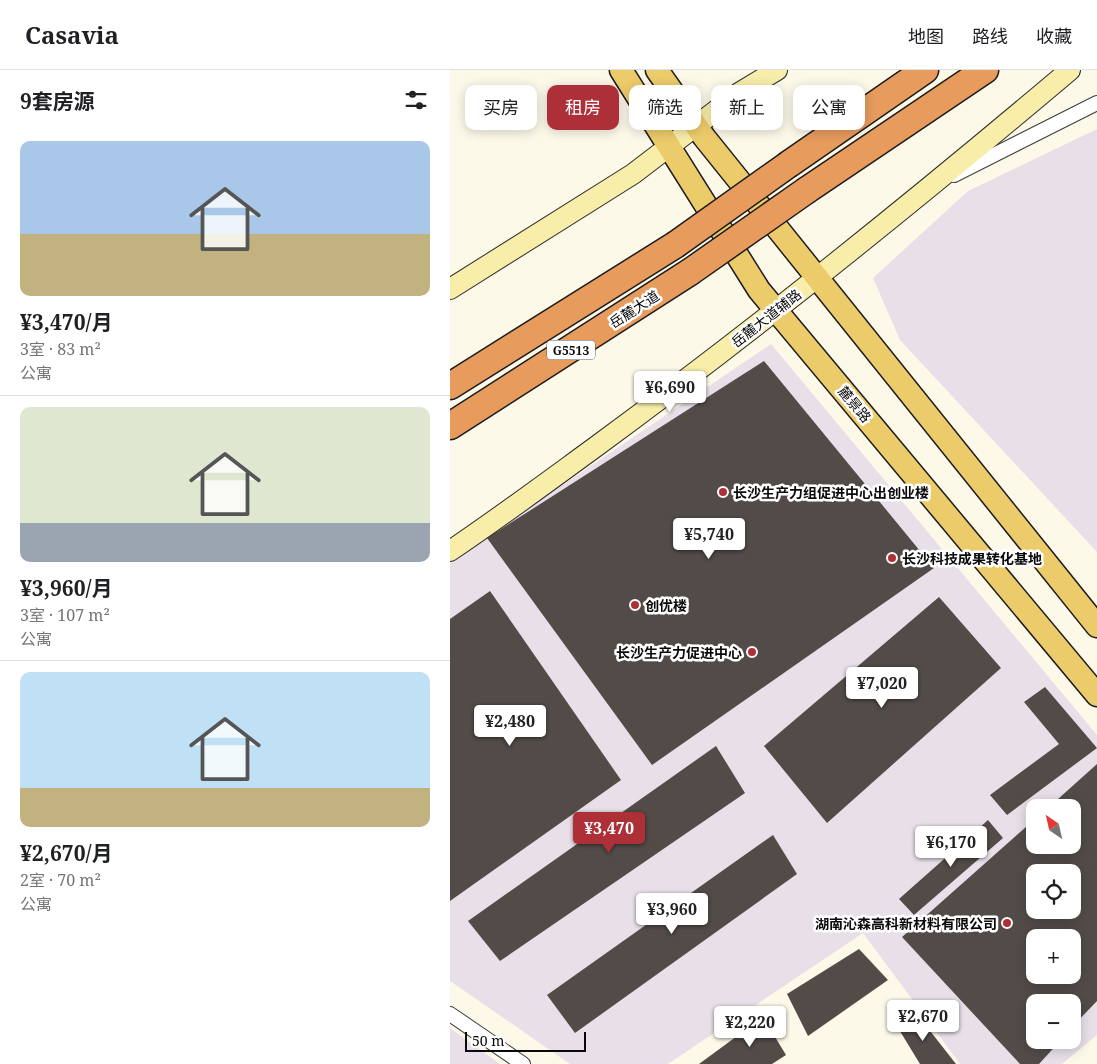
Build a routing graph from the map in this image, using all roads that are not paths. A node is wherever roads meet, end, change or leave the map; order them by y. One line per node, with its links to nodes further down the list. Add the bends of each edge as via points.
1 (621, 70): 14 (main road, 麓景路)
2 (768, 70): 7 (street)
3 (776, 70): 8 (main road)
4 (925, 70): 19 (highway, G5513, bridge, via 675,245)
5 (985, 70): 20 (highway, 岳麓大道 / G5513, bridge, via 690,272)
6 (1070, 70): 15 (main road, 岳麓大道辅路)
7 (749, 85)
8 (752, 85)
9 (1093, 105): 15 (street)
10 (711, 114): 11 (main road)
11 (701, 122)
12 (691, 130): 14 (main road)
13 (699, 130): 16 (main road)
14 (668, 147): 17 (main road, via 633,174); 18 (main road, 麓景路, via 759,290)
15 (931, 186): 16 (main road, 岳麓大道辅路)
16 (816, 278): 18 (main road, 岳麓大道辅路); 22 (main road)
17 (450, 288)
18 (776, 310): 21 (main road, 岳麓大道辅路, via 626,424); 23 (main road, 麓景路)
19 (450, 386)
20 (450, 426)
21 (450, 551)
22 (1097, 626)
23 (1097, 695)
24 (450, 1014): 25 (street)
25 (523, 1064)

